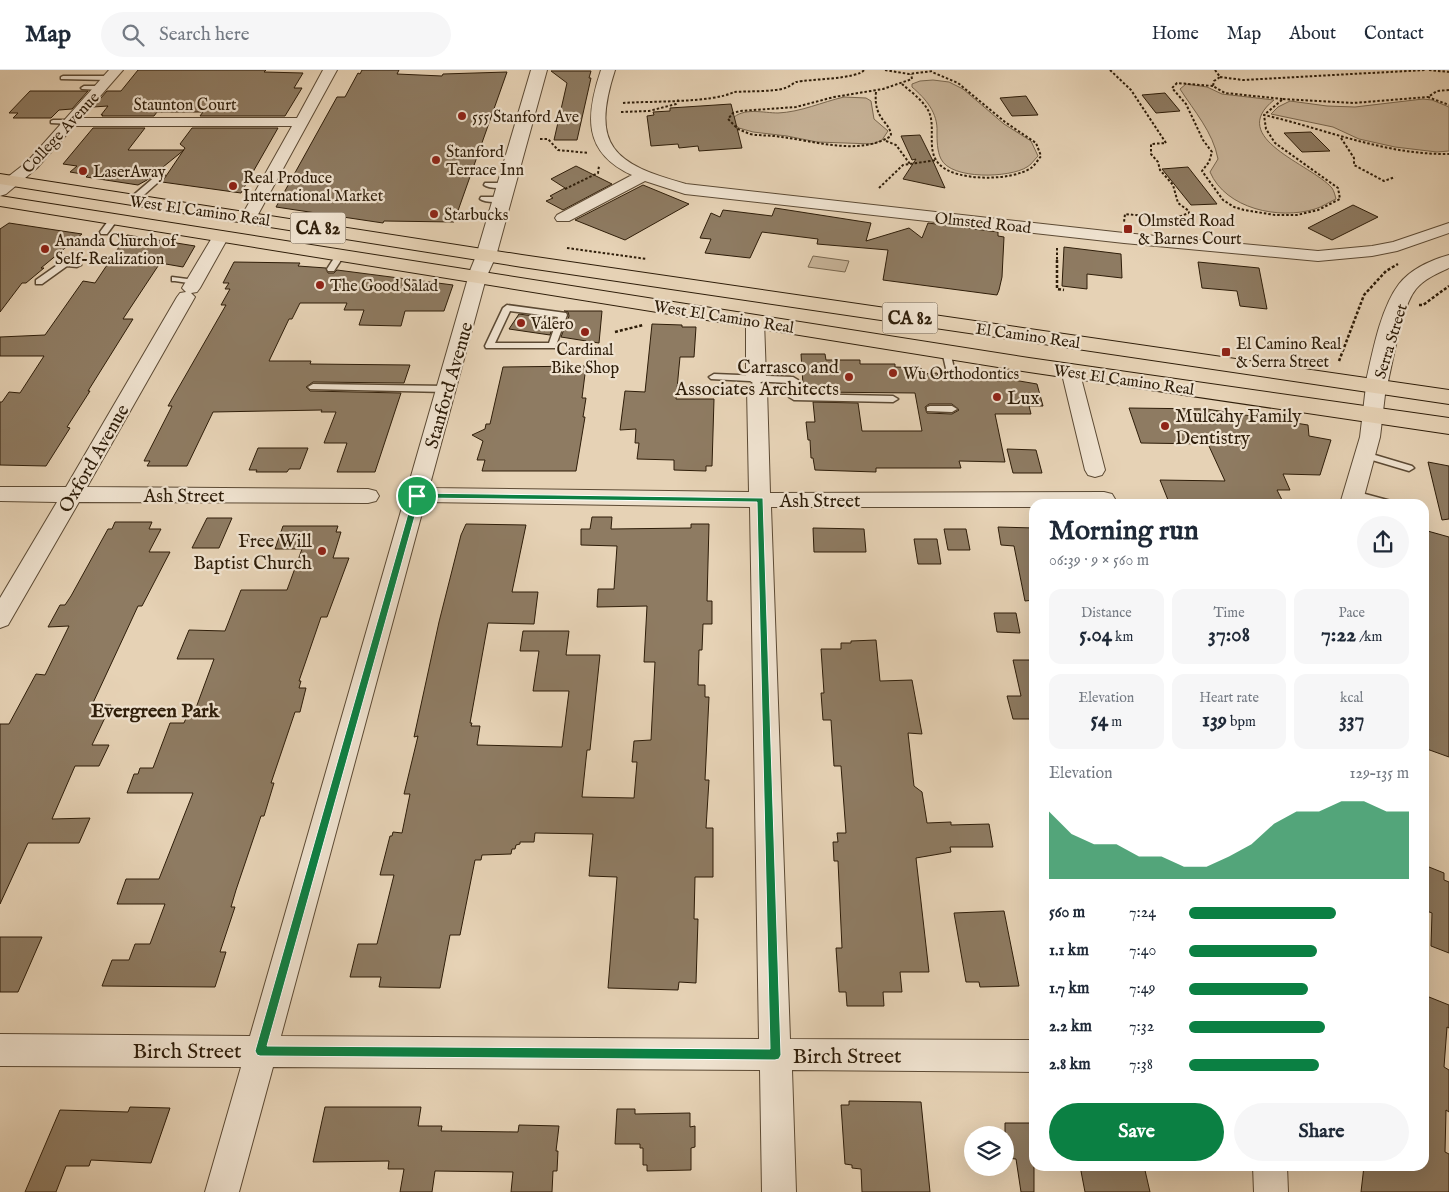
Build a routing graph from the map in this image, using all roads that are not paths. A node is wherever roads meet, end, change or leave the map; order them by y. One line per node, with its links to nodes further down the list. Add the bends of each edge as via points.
1 (330, 70): 9 (street)
2 (539, 70): 14 (street, Stanford Avenue)
3 (608, 70): 11 (street, Olmsted Road, via 597,121 598,133 607,149 626,166)
4 (63, 78): 5 (lane)
5 (109, 79): 6 (lane); 8 (street, College Avenue)
6 (84, 88)
7 (53, 122): 8 (lane)
8 (70, 122): 9 (street, Staunton Court); 12 (street, College Avenue, via 32,165)
9 (300, 122): 18 (street)
10 (161, 176): 17 (lane)
11 (644, 176): 19 (street); 20 (street, Olmsted Road, via 685,189 710,192 1318,256 1397,246)
12 (4, 184): 17 (main road, West El Camino Real / CA 82)
13 (488, 185): 14 (lane)
14 (505, 192): 15 (lane); 22 (street, Stanford Avenue)
15 (484, 199)
16 (0, 200): 21 (main road, West El Camino Real / CA 82, via 109,226)
17 (132, 201): 18 (main road, West El Camino Real / CA 82)
18 (250, 217): 22 (main road, West El Camino Real / CA 82)
19 (563, 218)
20 (1449, 228)
21 (221, 236): 26 (main road, West El Camino Real / CA 82, via 336,262); 29 (street, Oxford Avenue)
22 (486, 256): 25 (main road, West El Camino Real / CA 82); 26 (street, Stanford Avenue)
23 (1449, 261): 37 (street, Serra Street, via 1406,288)
24 (77, 265): 28 (lane, via 66,263)
25 (607, 273): 37 (main road, El Camino Real / CA 82)
26 (477, 278): 30 (main road, West El Camino Real / CA 82); 39 (street, Stanford Avenue)
27 (175, 279): 29 (lane)
28 (39, 282)
29 (191, 289): 50 (street, Oxford Avenue)
30 (755, 321): 32 (main road, West El Camino Real / CA 82); 36 (street)
31 (552, 346): 31 (lane, via 562,315 507,308 489,346)
32 (946, 351): 33 (main road, West El Camino Real / CA 82); 34 (lane)
33 (1070, 370): 44 (main road, West El Camino Real / CA 82); 48 (street)
34 (951, 373)
35 (714, 377): 36 (lane)
36 (757, 383): 41 (lane, via 793,380 794,397); 54 (street)
37 (1376, 386): 40 (main road, El Camino Real / CA 82); 44 (street)
38 (313, 387): 39 (lane)
39 (446, 389): 52 (street, Stanford Avenue)
40 (1449, 397)
41 (893, 398)
42 (930, 409): 43 (lane)
43 (952, 409)
44 (1373, 415): 45 (main road, West El Camino Real / CA 82); 46 (street)
45 (1449, 426)
46 (1365, 456): 47 (lane); 53 (street)
47 (1409, 468)
48 (1101, 489): 54 (street, Ash Street)
49 (0, 494): 50 (street, Ash Street)
50 (72, 495): 51 (street, Ash Street); 55 (street, Oxford Avenue)
51 (368, 496)
52 (417, 496): 54 (street, Ash Street); 57 (street, Stanford Avenue)
53 (1352, 499)
54 (760, 500): 58 (street)
55 (0, 619)
56 (0, 1050): 57 (street, Birch Street)
57 (260, 1051): 58 (street, Birch Street); 61 (street, Stanford Avenue)
58 (775, 1055): 59 (street, Birch Street); 62 (street)
59 (1029, 1056)
60 (1270, 1171): 63 (street)
61 (222, 1192)
62 (779, 1192)
63 (1271, 1192)

